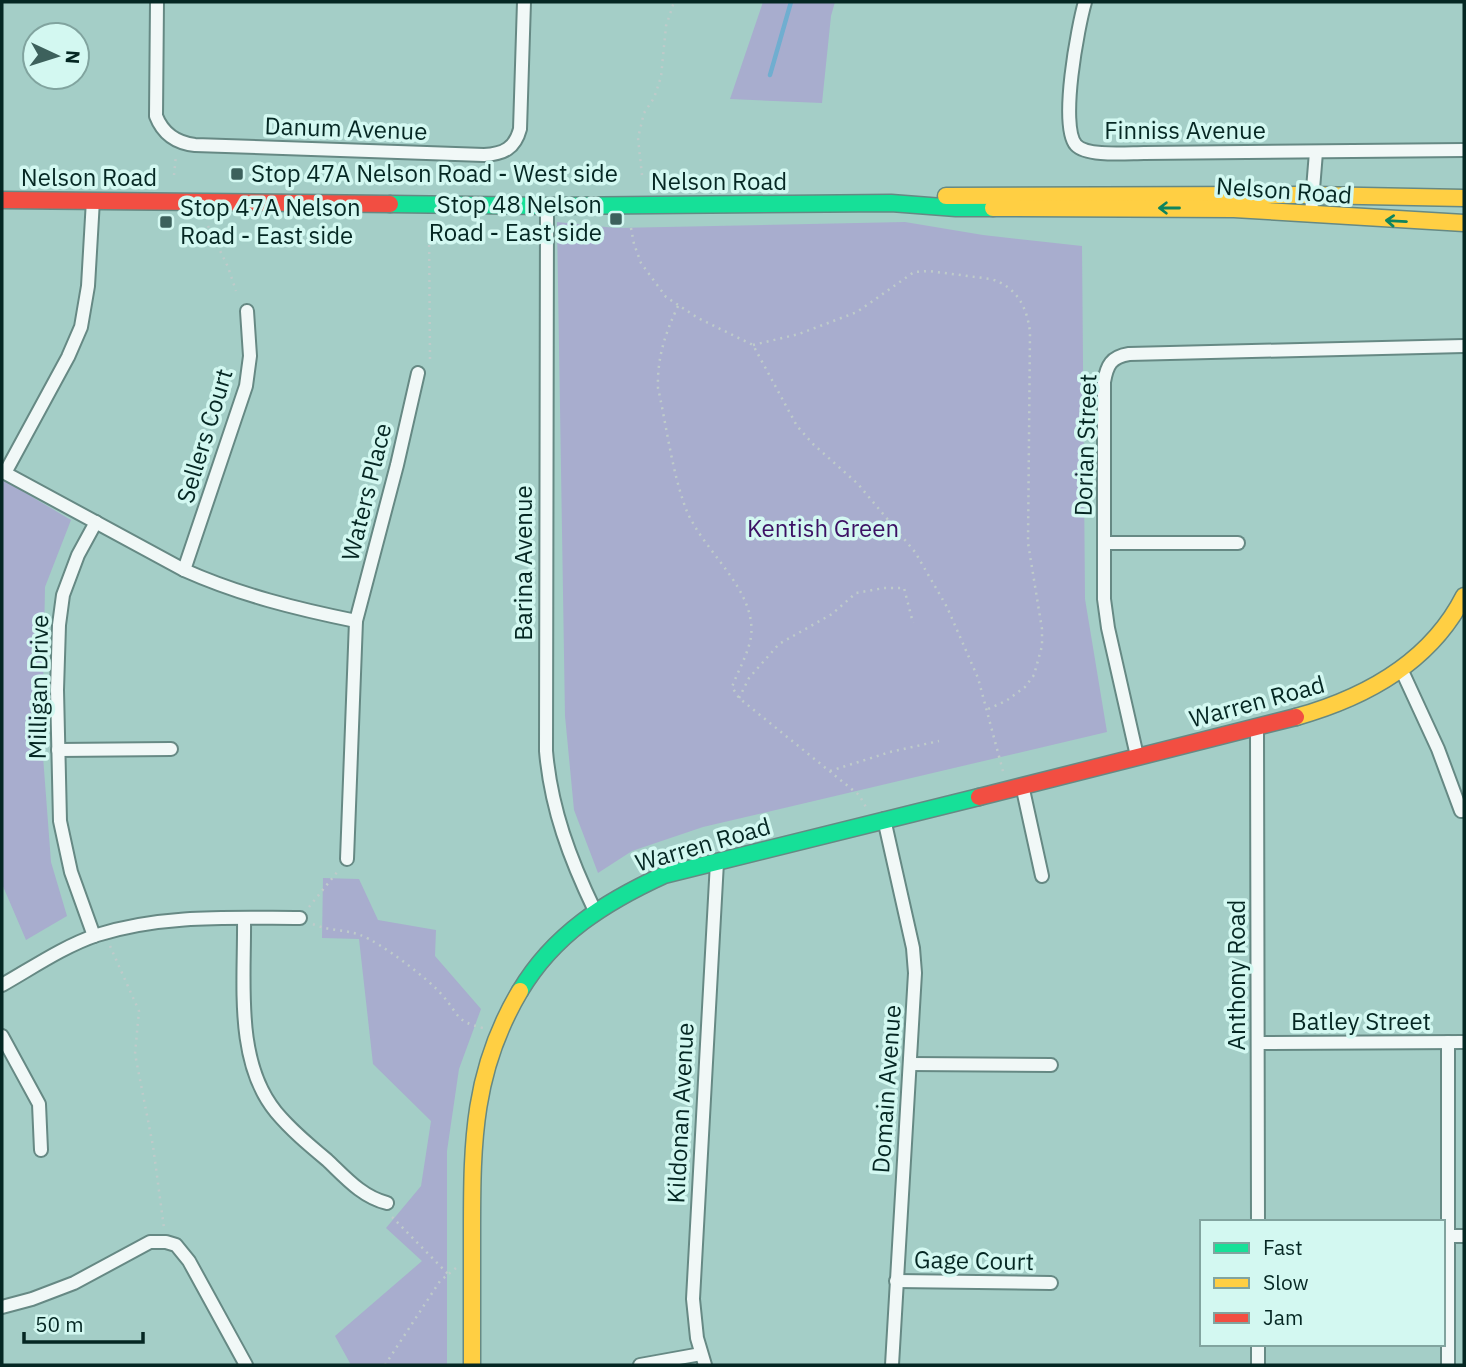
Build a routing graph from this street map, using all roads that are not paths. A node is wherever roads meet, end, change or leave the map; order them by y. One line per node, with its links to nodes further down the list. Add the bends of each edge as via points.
1 (157, 2): 2 (street, Danum Avenue, via 156,116 177,141 484,155 513,145 520,129)
2 (524, 2)
3 (1085, 2): 5 (street, Finniss Avenue, via 1071,80 1071,129 1077,146 1094,152)
4 (1464, 150): 5 (street, Finniss Avenue)
5 (1316, 152): 6 (street)
6 (1313, 195): 7 (main road, Nelson Road); 10 (main road, Nelson Road, via 977,195); 12 (street)
7 (1464, 198)
8 (2, 200): 9 (main road, Nelson Road)
9 (93, 201): 11 (main road, Nelson Road); 17 (street, via 81,327)
10 (891, 203): 11 (main road, Nelson Road); 12 (main road, Nelson Road, one-way to 10)
11 (547, 206): 35 (street, Barina Avenue, via 546,751 555,812)
12 (1311, 214): 13 (main road, Nelson Road, one-way to 12)
13 (1464, 223)
14 (247, 311): 21 (street, Sellers Court, via 250,356 246,386)
15 (1464, 346): 19 (street, Dorian Street, via 1114,358 1104,382)
16 (418, 373): 23 (street, Waters Place)
17 (3, 472): 18 (street)
18 (96, 522): 21 (street); 27 (street, Milligan Drive, via 72,569 60,616)
19 (1104, 543): 20 (street); 28 (street, Dorian Street, via 1108,628)
20 (1238, 543)
21 (184, 570): 23 (street, via 253,597)
22 (1464, 596): 24 (main road, Warren Road, via 1432,641)
23 (356, 621): 32 (street, Waters Place)
24 (1402, 671): 25 (main road, Warren Road, via 1332,707); 30 (street)
25 (1257, 728): 28 (main road, Warren Road); 43 (street, Anthony Road)
26 (171, 749): 27 (street)
27 (58, 750): 38 (street, Milligan Drive, via 59,809 71,872)
28 (1137, 756): 29 (main road, Warren Road)
29 (1014, 787): 31 (main road, Warren Road); 34 (street)
30 (1461, 811)
31 (877, 821): 33 (main road, Warren Road); 44 (street, Domain Avenue, via 915,960)
32 (347, 859)
33 (717, 862): 35 (main road, Warren Road, via 664,874); 55 (street, Kildonan Avenue, via 694,1277 693,1313)
34 (1042, 876)
35 (595, 911): 57 (main road, Warren Road, via 555,943 519,988 497,1031 480,1087 472,1139)
36 (244, 918): 37 (street); 38 (street, via 171,920); 47 (street, via 247,1041 260,1086 275,1111 295,1131 366,1196)
37 (300, 918)
38 (99, 935): 39 (street)
39 (2, 985)
40 (2, 1035): 46 (street, via 38,1104)
41 (1448, 1042): 42 (street, Batley Street); 43 (street, Batley Street); 49 (street)
42 (1464, 1042)
43 (1258, 1043): 48 (street, Anthony Road)
44 (910, 1064): 45 (street); 51 (street, Domain Avenue)
45 (1051, 1065)
46 (41, 1150)
47 (387, 1203)
48 (1258, 1220)
49 (1449, 1236): 50 (street); 61 (street)
50 (1464, 1236)
51 (896, 1281): 52 (street, Gage Court); 59 (street, Domain Avenue)
52 (1051, 1283)
53 (2, 1307): 56 (street, via 74,1283 150,1242 166,1242 176,1245 189,1261)
54 (1258, 1346): 60 (street)
55 (703, 1360): 58 (street)
56 (246, 1365)
57 (472, 1365)
58 (640, 1365)
59 (892, 1365)
60 (1258, 1365)
61 (1448, 1365)

